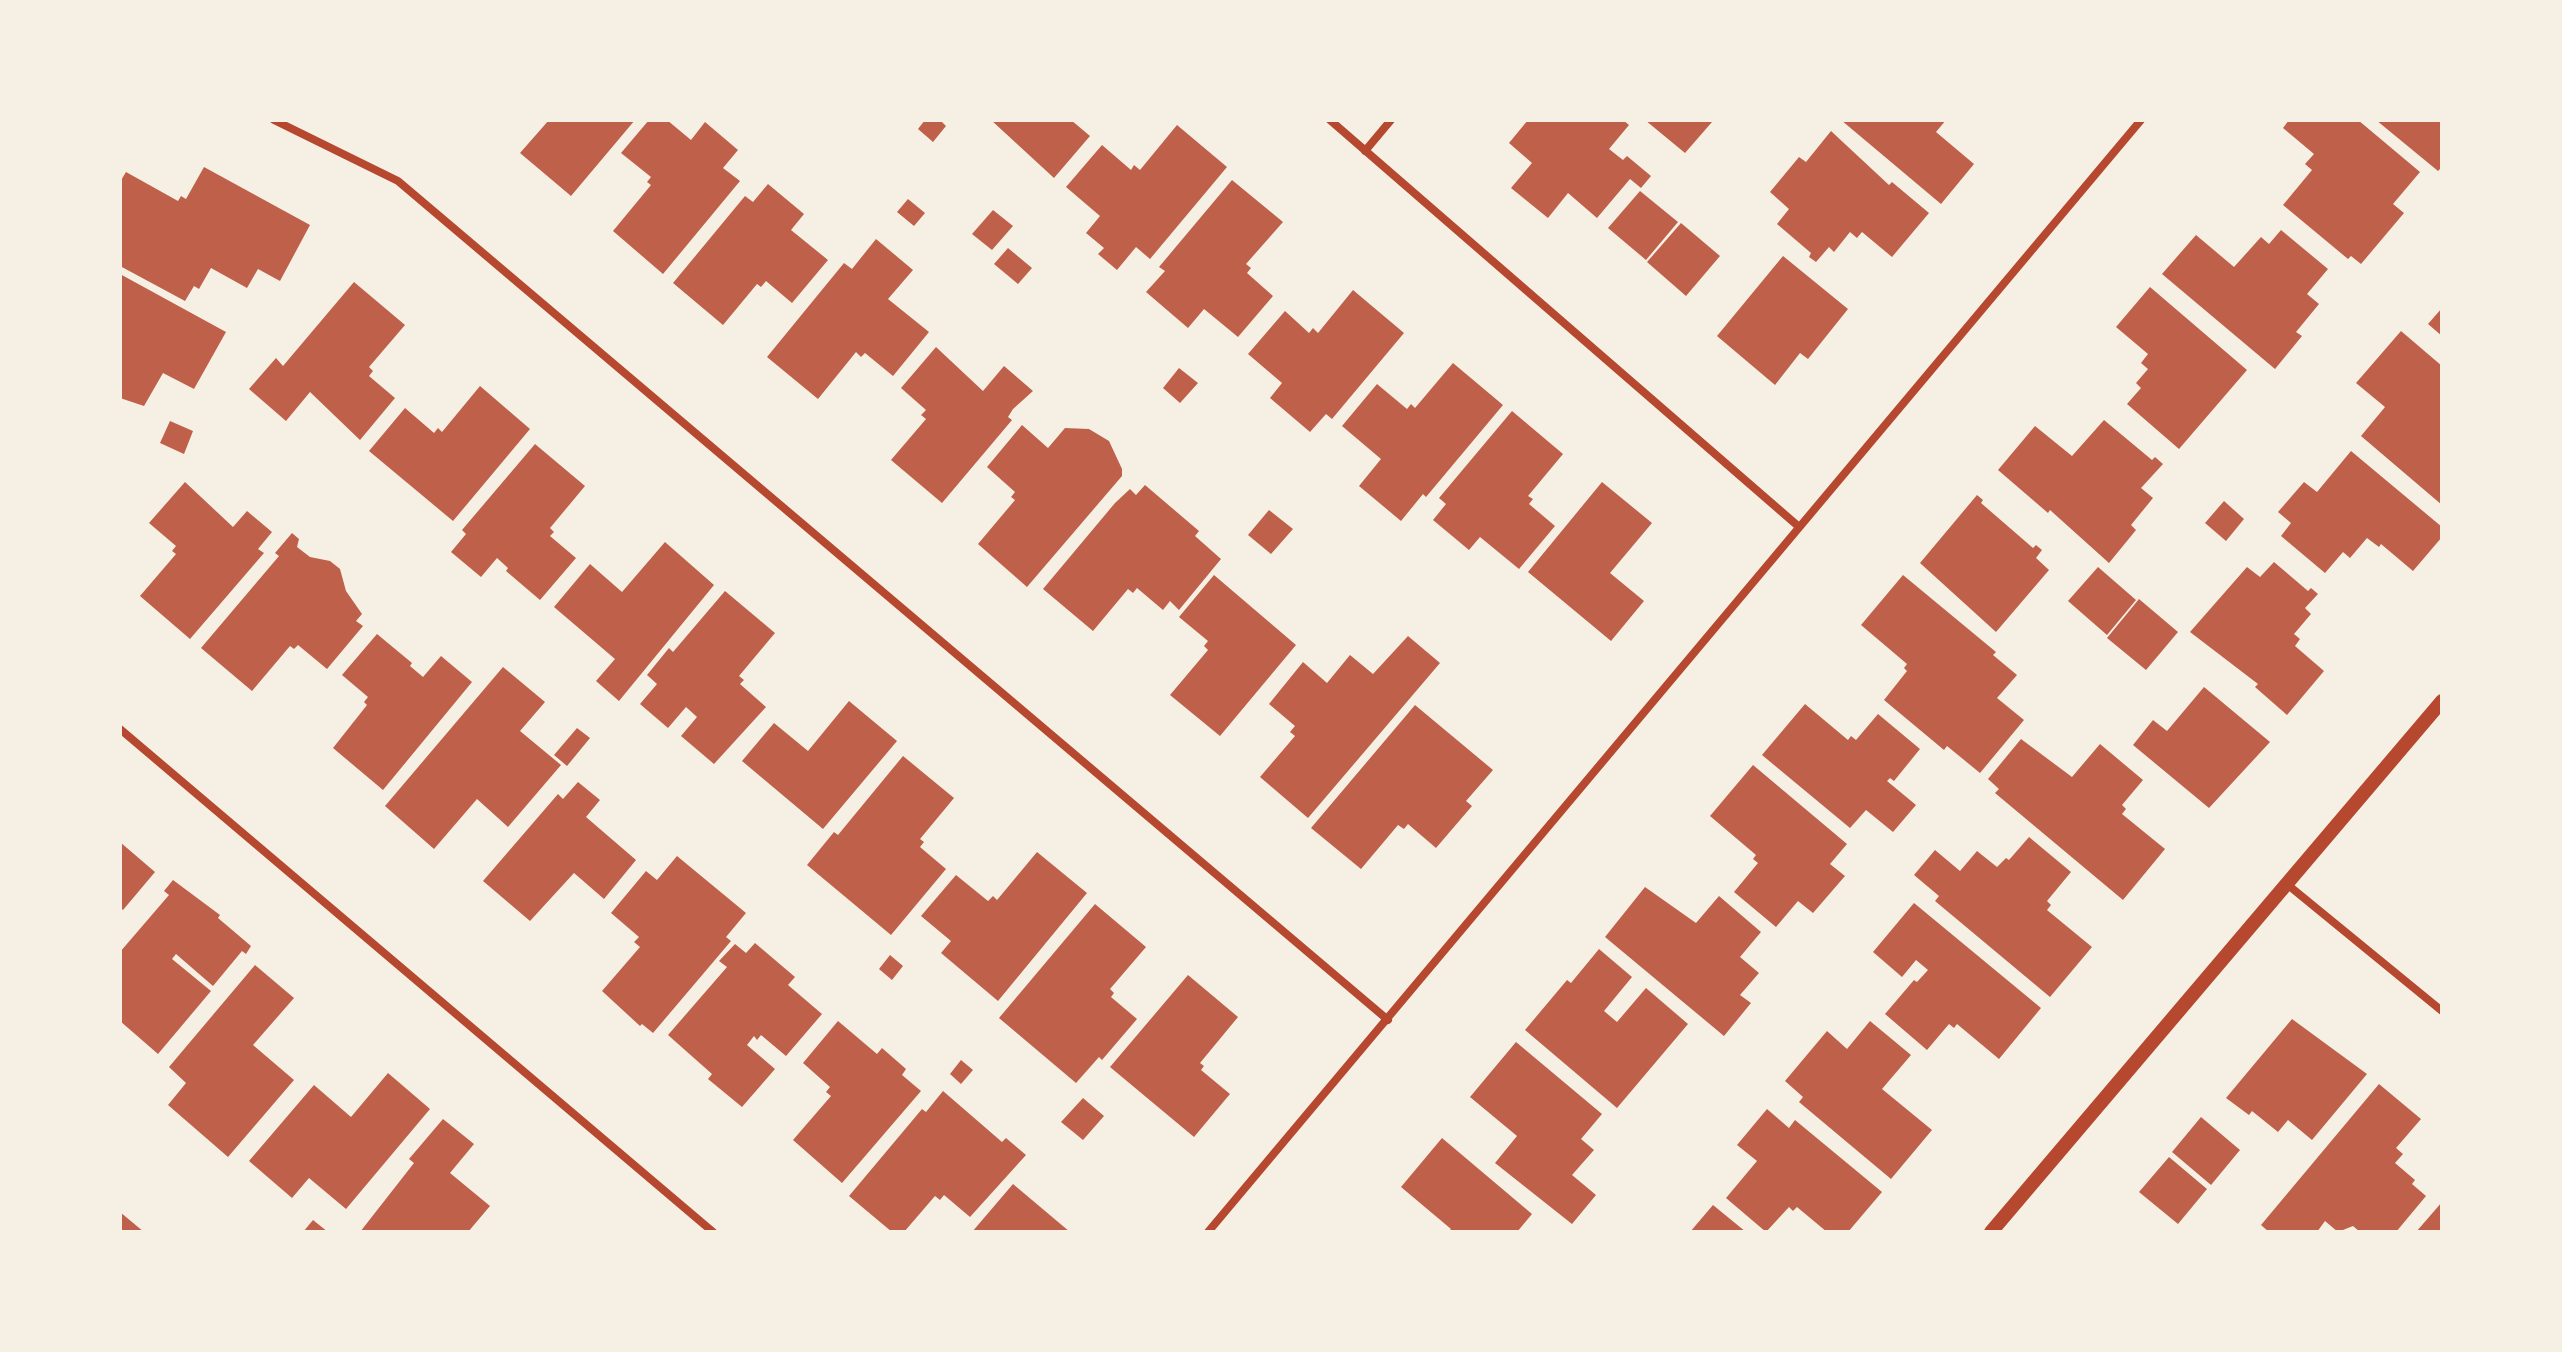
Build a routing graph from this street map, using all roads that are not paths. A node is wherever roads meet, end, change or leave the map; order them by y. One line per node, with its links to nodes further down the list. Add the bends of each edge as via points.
1 (274, 120): 11 (street, via 398,181)
2 (1330, 120): 5 (street)
3 (1391, 120): 5 (street)
4 (2141, 120): 6 (street)
5 (1365, 151): 6 (street)
6 (1798, 526): 11 (street)
7 (2442, 701): 9 (street)
8 (120, 729): 12 (street)
9 (2288, 885): 10 (street); 14 (street)
10 (2442, 1011)
11 (1388, 1020): 13 (street)
12 (713, 1232)
13 (1208, 1232)
14 (1991, 1232)

